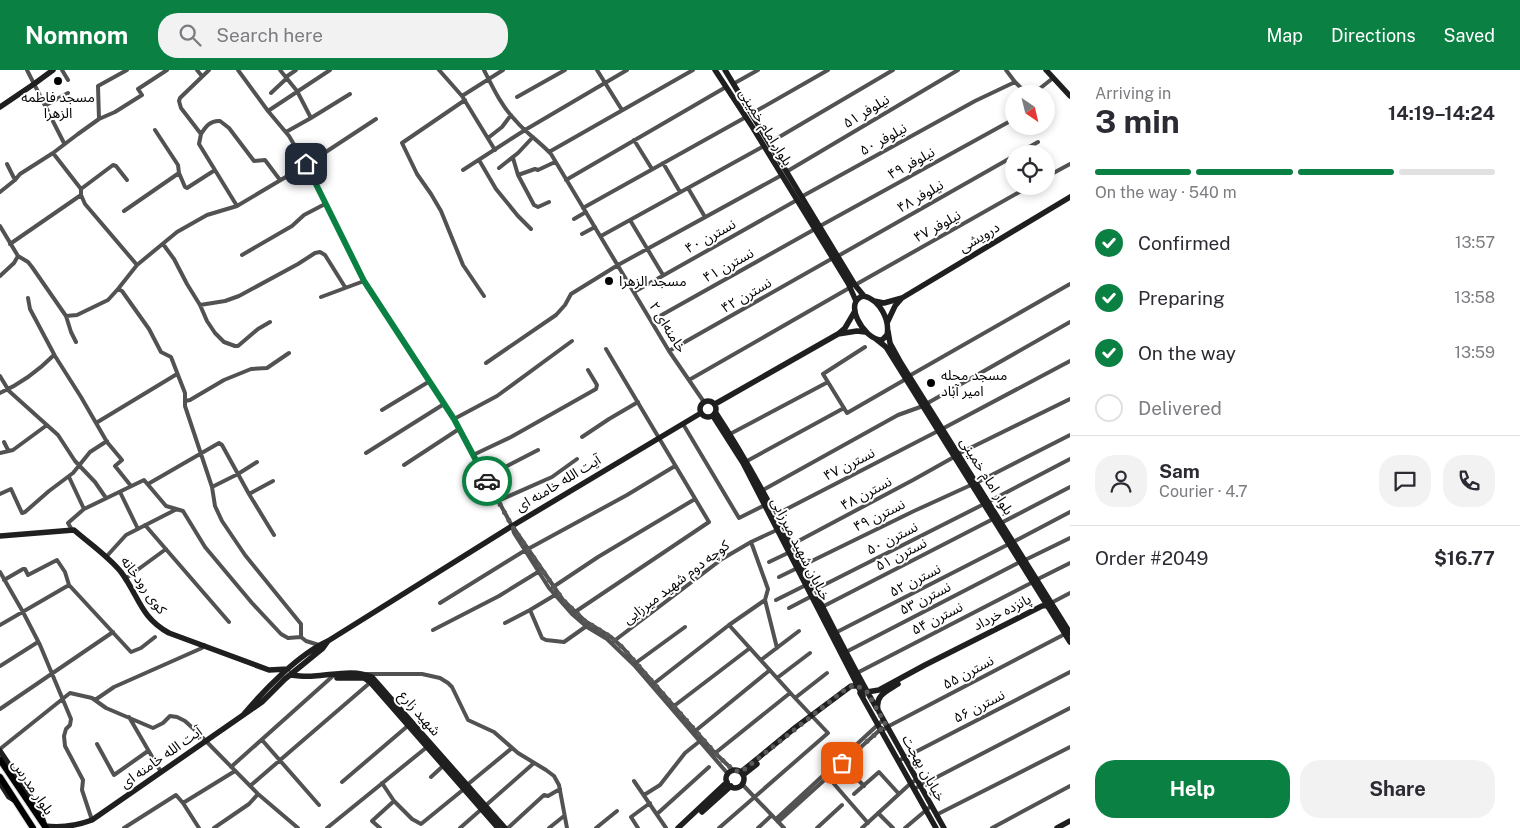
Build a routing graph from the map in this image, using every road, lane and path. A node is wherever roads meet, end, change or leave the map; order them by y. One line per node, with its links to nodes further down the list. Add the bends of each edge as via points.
1 (27, 70): 34 (street)
2 (52, 70): 34 (street)
3 (62, 70): 31 (street)
4 (127, 70): 53 (street, via 98,86)
5 (167, 70): 53 (street, via 138,90 142,95)
6 (197, 70): 27 (street)
7 (209, 70): 59 (street, via 179,101)
8 (238, 70): 49 (street)
9 (280, 70): 28 (street)
10 (296, 70): 28 (street)
11 (330, 70): 39 (street)
12 (438, 70): 45 (street)
13 (484, 70): 29 (street, خامنه‌ای ۲)
14 (503, 70): 29 (street)
15 (565, 70): 44 (street)
16 (597, 70): 33 (street)
17 (627, 70): 33 (street)
18 (693, 70): 48 (street)
19 (715, 70): 38 (street, بلوار امام خمینی)
20 (725, 70): 35 (street, بلوار امام خمینی)
21 (758, 70): 35 (street)
22 (828, 70): 51 (street)
23 (893, 70): 65 (street)
24 (958, 70): 84 (street, نیلوفر ۵۱)
25 (1006, 70): 32 (street)
26 (1046, 70): 30 (street)
27 (201, 75)
28 (286, 78): 39 (street); 40 (street)
29 (488, 78): 45 (street); 50 (street, خامنه‌ای ۲)
30 (1053, 78): 37 (street); 43 (street)
31 (68, 80)
32 (1015, 82): 36 (street); 97 (street, نیلوفر ۵۰)
33 (605, 83): 48 (street); 57 (street)
34 (34, 84): 46 (street); 47 (street)
35 (733, 84): 51 (street, بلوار امام خمینی)
36 (1018, 85)
37 (1044, 85)
38 (726, 87): 51 (street, بلوار امام خمینی); 62 (street)
39 (298, 91): 49 (street); 52 (street)
40 (271, 93)
41 (68, 94): 46 (street)
42 (350, 94): 52 (street)
43 (1070, 96)
44 (517, 97)
45 (464, 98): 61 (street); 128 (street, via 402,143 441,211 463,265)
46 (46, 105): 64 (street)
47 (0, 106)
48 (622, 110): 68 (street)
49 (268, 111): 58 (street)
50 (511, 115): 57 (street, خامنه‌ای ۲); 61 (street)
51 (748, 115): 65 (street, بلوار امام خمینی); 74 (street)
52 (311, 118): 58 (street)
53 (99, 119): 64 (street)
54 (376, 119): 76 (street)
55 (1005, 124): 108 (street, نیلوفر ۴۹)
56 (156, 130): 83 (street, via 178,165)
57 (524, 130): 60 (street, خامنه‌ای ۲); 67 (street)
58 (286, 132): 76 (street)
59 (202, 134): 80 (street, via 200,144); 88 (street, via 212,122 220,121 254,161 265,160)
60 (533, 137): 68 (street, خامنه‌ای ۲); 70 (street)
61 (488, 138): 67 (street)
62 (634, 140): 79 (street); 89 (street)
63 (1038, 142): 66 (street)
64 (64, 143): 69 (street)
65 (766, 144): 84 (street, بلوار امام خمینی); 91 (street)
66 (1033, 145)
67 (495, 150): 71 (street)
68 (549, 152): 73 (street, خامنه‌ای ۲)
69 (53, 153): 86 (street); 90 (street)
70 (513, 158): 78 (street); 85 (street)
71 (480, 160): 81 (street); 109 (street, via 496,189)
72 (1005, 161): 117 (street, نیلوفر ۴۸)
73 (555, 162): 85 (street); 89 (street, خامنه‌ای ۲)
74 (663, 163): 79 (street); 93 (street)
75 (7, 164): 86 (street)
76 (306, 164): 88 (street); 99 (street)
77 (1070, 164): 82 (street)
78 (499, 168)
79 (652, 169): 101 (street)
80 (215, 170): 83 (street, via 187,188); 100 (street)
81 (464, 170)
82 (1055, 172)
83 (179, 173): 102 (street)
84 (784, 173): 97 (street, بلوار امام خمینی); 103 (street, نیلوفر ۵۱)
85 (518, 175): 98 (street, via 536,207)
86 (15, 180): 92 (street)
87 (127, 180): 90 (street, via 113,165)
88 (280, 180): 100 (street)
89 (566, 180): 101 (street, خامنه‌ای ۲)
90 (81, 188): 94 (street)
91 (688, 188): 93 (street); 103 (street)
92 (0, 192)
93 (680, 192): 105 (street)
94 (81, 195): 112 (street); 118 (street)
95 (1014, 195): 124 (street, نیلوفر ۴۷)
96 (1070, 197): 132 (street, درویشی)
97 (799, 198): 108 (street, بلوار امام خمینی); 120 (street, نسترن ۴۰)
98 (549, 202)
99 (325, 204): 115 (street); 122 (street)
100 (237, 206): 113 (street, via 199,219)
101 (585, 210): 104 (street); 107 (street, خامنه‌ای ۲)
102 (124, 211)
103 (705, 217): 114 (street, نیلوفر ۵۱)
104 (574, 219)
105 (630, 220): 111 (street); 114 (street)
106 (0, 226): 112 (street)
107 (595, 227): 110 (street); 111 (street, خامنه‌ای ۲)
108 (817, 228): 117 (street, بلوار امام خمینی); 138 (street, نسترن ۴۱)
109 (531, 229)
110 (582, 234)
111 (601, 236): 119 (street, خامنه‌ای ۲)
112 (10, 244): 116 (street)
113 (163, 244): 118 (street); 135 (street)
114 (647, 248): 119 (street, نیلوفر ۵۱); 120 (street)
115 (242, 255)
116 (18, 256): 121 (street); 137 (street, via 32,267)
117 (835, 257): 124 (street, بلوار امام خمینی); 150 (street, نسترن ۴۲)
118 (137, 265): 126 (street)
119 (618, 265): 127 (street, خامنه‌ای ۲); 154 (street, نیلوفر ۵۱, via 571,294 556,315)
120 (663, 275): 127 (street, نسترن ۴۰)
121 (0, 276)
122 (364, 281): 125 (street); 160 (street)
123 (1070, 284): 158 (street)
124 (853, 286): 129 (street, بلوار امام خمینی); 133 (street, بلوار امام خمینی); 159 (street, نیلوفر ۴۷)
125 (345, 287): 130 (street); 135 (street, via 320,252 239,296)
126 (118, 289): 137 (street, via 100,305); 156 (street, via 149,329 161,352 171,357)
127 (634, 292): 138 (street, خامنه‌ای ۲)
128 (484, 296)
129 (864, 296): 133 (street); 134 (street)
130 (321, 297)
131 (28, 298): 152 (street, via 30,310)
132 (902, 298): 134 (street, via 884,303); 140 (street)
133 (856, 301): 136 (street)
134 (874, 301): 140 (street)
135 (200, 304): 139 (street, via 215,333 224,342 235,346)
136 (855, 311): 143 (street); 144 (street)
137 (66, 316): 147 (street)
138 (651, 321): 150 (street, خامنه‌ای ۲)
139 (270, 322)
140 (887, 322): 142 (street, بلوار امام خمینی)
141 (1070, 322): 170 (street)
142 (888, 331): 145 (street, via 885,338); 158 (street, بلوار امام خمینی, via 890,343)
143 (865, 332): 144 (street); 145 (street, بلوار امام خمینی)
144 (838, 334): 169 (street)
145 (876, 340): 158 (street, بلوار امام خمینی, via 886,347)
146 (572, 341): 175 (street, via 497,396)
147 (76, 342)
148 (865, 347): 161 (street, via 823,374)
149 (606, 349): 166 (street)
150 (669, 351): 159 (street, خامنه‌ای ۲)
151 (289, 353): 165 (street, via 268,368 251,369)
152 (54, 355): 162 (street, via 44,366); 176 (street)
153 (1070, 361): 180 (street, نسترن ۴۷)
154 (486, 363)
155 (588, 370): 192 (street, via 596,389)
156 (178, 374): 165 (street); 176 (street)
157 (0, 376): 162 (street)
158 (907, 377): 170 (street, بلوار امام خمینی); 171 (street, via 847,413)
159 (689, 380): 167 (street, خامنه‌ای ۲)
160 (430, 381): 168 (street); 172 (street)
161 (828, 382): 171 (street); 181 (street)
162 (8, 389): 163 (street); 178 (street)
163 (0, 393)
164 (1070, 399): 193 (street, نسترن ۴۸)
165 (185, 401): 190 (street)
166 (638, 402): 183 (street); 184 (street)
167 (704, 402): 169 (street); 173 (street)
168 (444, 404): 175 (street); 191 (street)
169 (715, 404): 174 (street)
170 (924, 405): 180 (street, بلوار امام خمینی); 210 (street, via 898,415)
171 (844, 408): 197 (street)
172 (382, 410)
173 (701, 413): 174 (street, via 706,417); 177 (street, آیت الله خامنه ای)
174 (714, 415): 181 (street, خیابان شهید میرزایی); 218 (street, خیابان شهید میرزایی)
175 (454, 419): 179 (street)
176 (96, 423): 185 (street)
177 (683, 424): 184 (street, آیت الله خامنه ای); 218 (street, via 739,518)
178 (47, 425): 187 (street, via 13,450); 199 (street)
179 (459, 429): 192 (street); 198 (street)
180 (940, 430): 193 (street, بلوار امام خمینی); 222 (street, نسترن ۴۷)
181 (730, 434): 197 (street, خیابان شهید میرزایی)
182 (1070, 435): 206 (street, نسترن ۴۹)
183 (582, 437)
184 (658, 438): 200 (street); 226 (street, آیت الله خامنه ای)
185 (107, 440): 199 (street, via 90,452); 207 (street, via 122,460 115,466)
186 (4, 442): 187 (street)
187 (8, 450): 189 (street)
188 (538, 450): 204 (street, via 504,466)
189 (0, 453)
190 (201, 453): 201 (street, via 219,443); 205 (street); 208 (street)
191 (366, 453)
192 (473, 455): 204 (street)
193 (956, 455): 206 (street, بلوار امام خمینی); 235 (street, نسترن ۴۸)
194 (577, 459): 216 (street, via 552,477)
195 (1070, 459): 217 (street, نسترن ۵۰)
196 (257, 462): 201 (street)
197 (746, 462): 210 (street, خیابان شهید میرزایی)
198 (404, 465)
199 (80, 466): 202 (street); 214 (street)
200 (675, 466): 215 (street); 237 (street)
201 (238, 474): 208 (street); 213 (street)
202 (69, 477): 212 (street, via 22,513 11,489); 219 (street)
203 (273, 481): 213 (street)
204 (487, 481): 216 (street)
205 (148, 484): 207 (street, via 144,480); 220 (street, via 166,506)
206 (974, 484): 217 (street, بلوار امام خمینی); 242 (street, نسترن ۴۹)
207 (131, 486): 211 (street)
208 (212, 487): 277 (street, via 222,521 301,624)
209 (1070, 487): 224 (street)
210 (763, 490): 222 (street, خیابان شهید میرزایی)
211 (120, 492): 214 (street); 227 (street)
212 (0, 494)
213 (249, 494): 230 (street)
214 (106, 498): 219 (street)
215 (695, 499): 252 (street); 264 (street, via 709,522)
216 (498, 501): 226 (street)
217 (986, 503): 223 (street, بلوار امام خمینی); 224 (street, بلوار امام خمینی); 254 (street, نسترن ۵۰)
218 (765, 505): 222 (street, خیابان شهید میرزایی)
219 (84, 509): 229 (street, via 68,523)
220 (177, 509): 225 (street); 277 (street, via 183,512 205,547 281,634 288,638)
221 (1070, 512): 234 (street, نسترن ۵۲)
222 (773, 516): 228 (street, خیابان شهید میرزایی)
223 (993, 519): 234 (street, بلوار امام خمینی); 261 (street, نسترن ۵۱)
224 (1001, 523): 234 (street, بلوار امام خمینی)
225 (145, 525): 227 (street); 236 (street)
226 (512, 526): 237 (street); 278 (street, آیت الله خامنه ای)
227 (138, 529): 238 (street, via 126,535)
228 (779, 529): 233 (street, کوچه دوم شهید میرزایی); 235 (street, خیابان شهید میرزایی)
229 (72, 530): 231 (street); 238 (street, کوی رودخانه)
230 (274, 535)
231 (0, 536)
232 (1070, 538): 239 (street, نسترن ۵۳)
233 (751, 542): 256 (street, via 767,583); 280 (street, کوچه دوم شهید میرزایی, via 722,559)
234 (1011, 543): 239 (street, بلوار امام خمینی); 275 (street, نسترن ۵۲)
235 (789, 548): 240 (street, نسترن ۴۸); 242 (street, خیابان شهید میرزایی)
236 (166, 549): 246 (street); 265 (street)
237 (526, 550): 244 (street); 252 (street); 258 (street)
238 (106, 556): 246 (street, کوی رودخانه)
239 (1022, 561): 248 (street, بلوار امام خمینی); 287 (street, نسترن ۵۳)
240 (769, 562)
241 (1070, 563): 248 (street, نسترن ۵۴)
242 (799, 567): 245 (street, نسترن ۴۹); 251 (street, خیابان شهید میرزایی); 254 (street, خیابان شهید میرزایی)
243 (0, 572): 247 (street)
244 (538, 572): 255 (street); 271 (street)
245 (780, 577)
246 (125, 579): 282 (street, کوی رودخانه, via 151,620 169,632)
247 (4, 581): 249 (street); 250 (street, via 25,569 28,575 57,560); 263 (street)
248 (1034, 581): 259 (street, بلوار امام خمینی); 297 (street, نسترن ۵۴)
249 (0, 585)
250 (69, 585): 263 (street); 273 (street)
251 (806, 585): 254 (street, خیابان شهید میرزایی); 257 (street)
252 (553, 587): 264 (street)
253 (1070, 592): 259 (street)
254 (812, 593): 260 (street, نسترن ۵۰); 261 (street, خیابان شهید میرزایی)
255 (555, 594): 262 (street); 264 (street)
256 (765, 600): 269 (street); 285 (street)
257 (776, 600)
258 (440, 603)
259 (1049, 604): 274 (street, بلوار امام خمینی); 305 (street, پانزده خرداد); 309 (street, پانزده خرداد)
260 (789, 608)
261 (820, 608): 275 (street, خیابان شهید میرزایی)
262 (530, 610): 266 (street); 268 (street, via 542,638 546,640 564,642)
263 (23, 612): 267 (street); 279 (street)
264 (573, 612): 268 (street)
265 (229, 622)
266 (505, 623)
267 (0, 625)
268 (588, 625): 280 (street, via 601,630)
269 (729, 625): 284 (street); 303 (street)
270 (685, 627): 289 (street)
271 (434, 630)
272 (799, 631): 285 (street)
273 (113, 632): 276 (street, via 131,652); 295 (street)
274 (1069, 632): 281 (street, بلوار امام خمینی); 320 (street, نسترن ۵۵)
275 (833, 634): 287 (street, خیابان شهید میرزایی)
276 (155, 637)
277 (301, 637): 283 (street, via 306,642)
278 (328, 641): 283 (street, آیت الله خامنه ای); 296 (street, آیت الله خامنه ای)
279 (38, 642): 290 (street); 295 (street)
280 (614, 642): 289 (street); 303 (street)
281 (1070, 642)
282 (204, 645): 291 (street, کوی رودخانه); 311 (street, via 114,686)
283 (319, 645): 296 (street, آیت الله خامنه ای)
284 (750, 648): 288 (street); 312 (street)
285 (776, 648): 288 (street)
286 (810, 653): 300 (street)
287 (843, 653): 297 (street, خیابان شهید میرزایی)
288 (761, 660): 292 (street)
289 (637, 662): 303 (street)
290 (0, 666)
291 (269, 670): 296 (street, شهید زارع); 302 (street)
292 (770, 670): 300 (street); 321 (street)
293 (1070, 672): 332 (street, نسترن ۵۶)
294 (827, 673): 308 (street)
295 (52, 674): 310 (street); 315 (street)
296 (288, 674): 298 (street, شهید زارع); 302 (street, آیت الله خامنه ای); 316 (street, آیت الله خامنه ای, via 262,702)
297 (854, 674): 304 (street, خیابان شهید میرزایی); 307 (street, خیابان شهید میرزایی)
298 (332, 676): 299 (street, شهید زارع); 322 (street)
299 (362, 676): 301 (street, شهید زارع); 328 (street, via 422,674 440,678 452,687 468,720 494,732)
300 (776, 678): 306 (street)
301 (372, 681): 319 (street, شهید زارع); 334 (street)
302 (274, 683): 316 (street, آیت الله خامنه ای)
303 (653, 684): 312 (street)
304 (856, 685): 307 (street, خیابان شهید میرزایی); 317 (street, via 847,688)
305 (879, 690): 307 (street, پانزده خرداد); 309 (street)
306 (790, 692): 308 (street); 331 (street)
307 (865, 694): 309 (street); 314 (street); 317 (street, پانزده خرداد, via 851,689)
308 (795, 698): 317 (street)
309 (875, 699): 314 (street); 320 (street)
310 (62, 700): 311 (street, via 70,693); 329 (street); 377 (street, via 71,719 64,736 65,746 83,780 82,790)
311 (95, 700): 318 (street)
312 (673, 707): 321 (street)
313 (1070, 708): 352 (street)
314 (870, 709): 320 (street)
315 (0, 710)
316 (244, 714): 323 (street, آیت الله خامنه ای)
317 (812, 716): 342 (street); 362 (street, via 828,732)
318 (129, 717): 323 (street, via 153,728 170,716 177,717); 330 (street)
319 (410, 724): 326 (street, شهید زارع); 347 (street)
320 (883, 726): 332 (street, خیابان بهجت); 336 (street); 376 (street)
321 (694, 731): 324 (street); 331 (street)
322 (262, 740): 334 (street); 339 (street)
323 (206, 741): 339 (street); 340 (street, آیت الله خامنه ای)
324 (700, 741): 331 (street); 361 (street, via 685,753 660,785)
325 (98, 744): 330 (street, via 114,775)
326 (429, 745): 337 (street, شهید زارع); 349 (street)
327 (1070, 747): 375 (street)
328 (512, 748): 335 (street); 356 (street)
329 (0, 750): 381 (street, via 40,812)
330 (148, 751): 340 (street)
331 (714, 754): 341 (street)
332 (901, 759): 352 (street, خیابان بهجت)
333 (0, 760): 381 (main road, بلوار مدرس)
334 (280, 760): 353 (street); 367 (street)
335 (534, 763): 357 (street, via 554,776); 369 (street)
336 (842, 763): 345 (street); 354 (street)
337 (445, 764): 344 (street); 356 (street, شهید زارع)
338 (709, 767): 373 (street)
339 (233, 769): 353 (street); 365 (street)
340 (161, 772): 377 (street, آیت الله خامنه ای)
341 (730, 772): 342 (street); 350 (street)
342 (742, 774): 351 (street)
343 (0, 777): 363 (main road, بلوار مدرس)
344 (431, 777)
345 (828, 777): 376 (street); 379 (street)
346 (634, 781): 361 (street)
347 (342, 782)
348 (0, 783): 363 (street, بلوار مدرس, via 9,797)
349 (382, 783): 364 (street); 388 (street)
350 (729, 784): 351 (street, via 736,787); 398 (street); 399 (street)
351 (742, 784): 362 (street)
352 (915, 784): 360 (street); 370 (street, خیابان بهجت)
353 (250, 786): 358 (street)
354 (864, 786): 359 (street); 360 (street, via 879,772)
355 (1070, 786): 409 (street)
356 (465, 787): 364 (street, via 421,824 412,820); 369 (street, شهید زارع)
357 (560, 789): 374 (street); 392 (street, via 544,795)
358 (258, 794): 386 (street, via 250,804); 387 (street)
359 (854, 794)
360 (899, 794): 372 (street)
361 (644, 796): 366 (street)
362 (755, 797): 376 (street); 400 (street)
363 (16, 801): 382 (main road, بلوار مدرس)
364 (394, 801): 389 (street, via 372,821)
365 (183, 803): 384 (street, via 176,795); 385 (street)
366 (650, 803): 373 (street); 396 (street, via 631,817)
367 (319, 805)
368 (842, 806): 403 (street)
369 (483, 808): 390 (street); 391 (street, شهید زارع); 392 (street, شهید زارع)
370 (929, 808): 375 (street, خیابان بهجت); 406 (street)
371 (617, 811): 395 (street)
372 (878, 813): 379 (street); 405 (street)
373 (657, 814): 397 (street)
374 (564, 816): 393 (street); 394 (street)
375 (933, 816): 407 (street, خیابان بهجت); 408 (street, خیابان بهجت)
376 (776, 819): 401 (street); 402 (street)
377 (92, 820): 381 (street, via 61,828); 383 (street)
378 (1070, 821): 410 (street)
379 (868, 822): 404 (street)
380 (1070, 825): 411 (street)
381 (43, 827)
382 (33, 828)
383 (86, 828)
384 (124, 828)
385 (199, 828)
386 (214, 828)
387 (298, 828)
388 (327, 828)
389 (380, 828)
390 (460, 828)
391 (498, 828)
392 (507, 828)
393 (549, 828)
394 (567, 828)
395 (596, 828)
396 (638, 828)
397 (666, 828)
398 (678, 828)
399 (683, 828)
400 (719, 828)
401 (758, 828)
402 (784, 828)
403 (817, 828)
404 (862, 828)
405 (892, 828)
406 (905, 828)
407 (936, 828)
408 (944, 828)
409 (992, 828)
410 (1057, 828)
411 (1064, 828)

